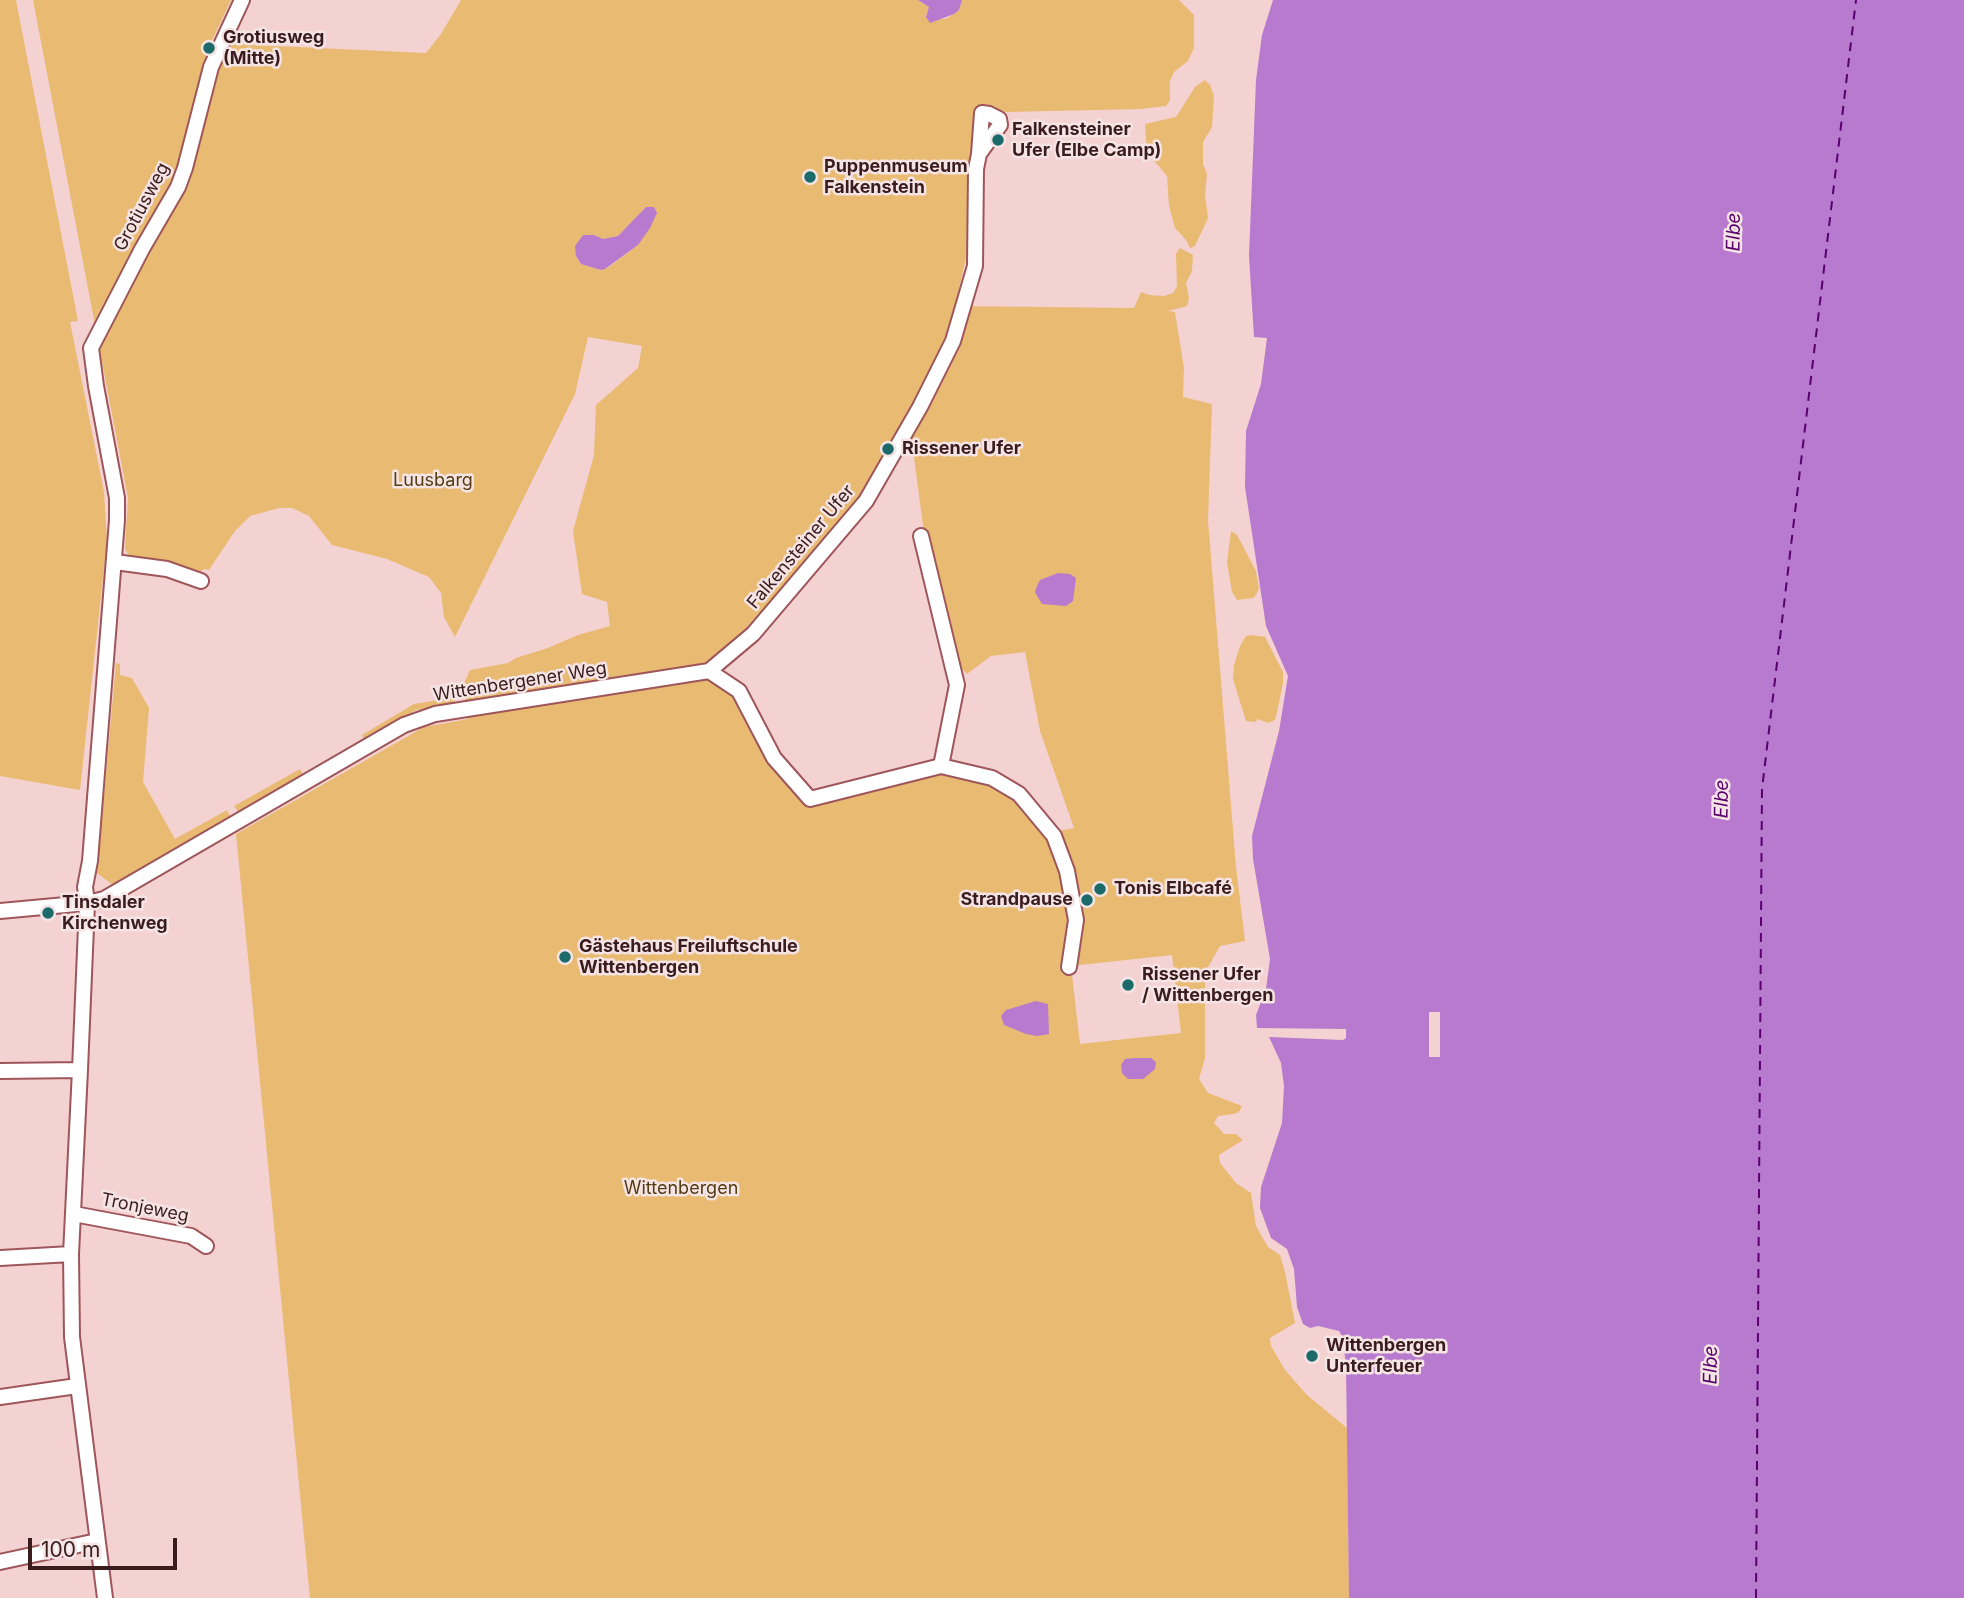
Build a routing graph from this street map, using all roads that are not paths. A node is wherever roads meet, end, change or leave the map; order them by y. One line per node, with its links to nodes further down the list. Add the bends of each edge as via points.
1 (242, 0): 4 (street, Grotiusweg, via 211,67 178,187 91,348 117,498)
2 (979, 154): 6 (street, Falkensteiner Ufer, via 975,265 955,336 920,407 866,501 753,634)
3 (921, 536): 7 (street, via 957,685)
4 (115, 562): 5 (street, via 167,569); 8 (street)
5 (201, 581)
6 (709, 671): 7 (street, via 739,691 774,758 810,799); 8 (street, Wittenbergener Weg, via 474,707 404,725 104,899)
7 (942, 766): 10 (street, via 1002,783 1026,801 1054,836 1075,908)
8 (87, 904): 9 (street, Wittenbergener Weg); 11 (street)
9 (0, 911)
10 (1069, 967)
11 (80, 1070): 12 (street); 13 (street)
12 (0, 1071)
13 (74, 1214): 14 (street, Tronjeweg, via 191,1236); 15 (street)
14 (206, 1246)
15 (71, 1254): 16 (street); 17 (street)
16 (0, 1258)
17 (77, 1386): 18 (street); 19 (street)
18 (0, 1397)
19 (97, 1541): 20 (street); 21 (street)
20 (0, 1562)
21 (105, 1598)

